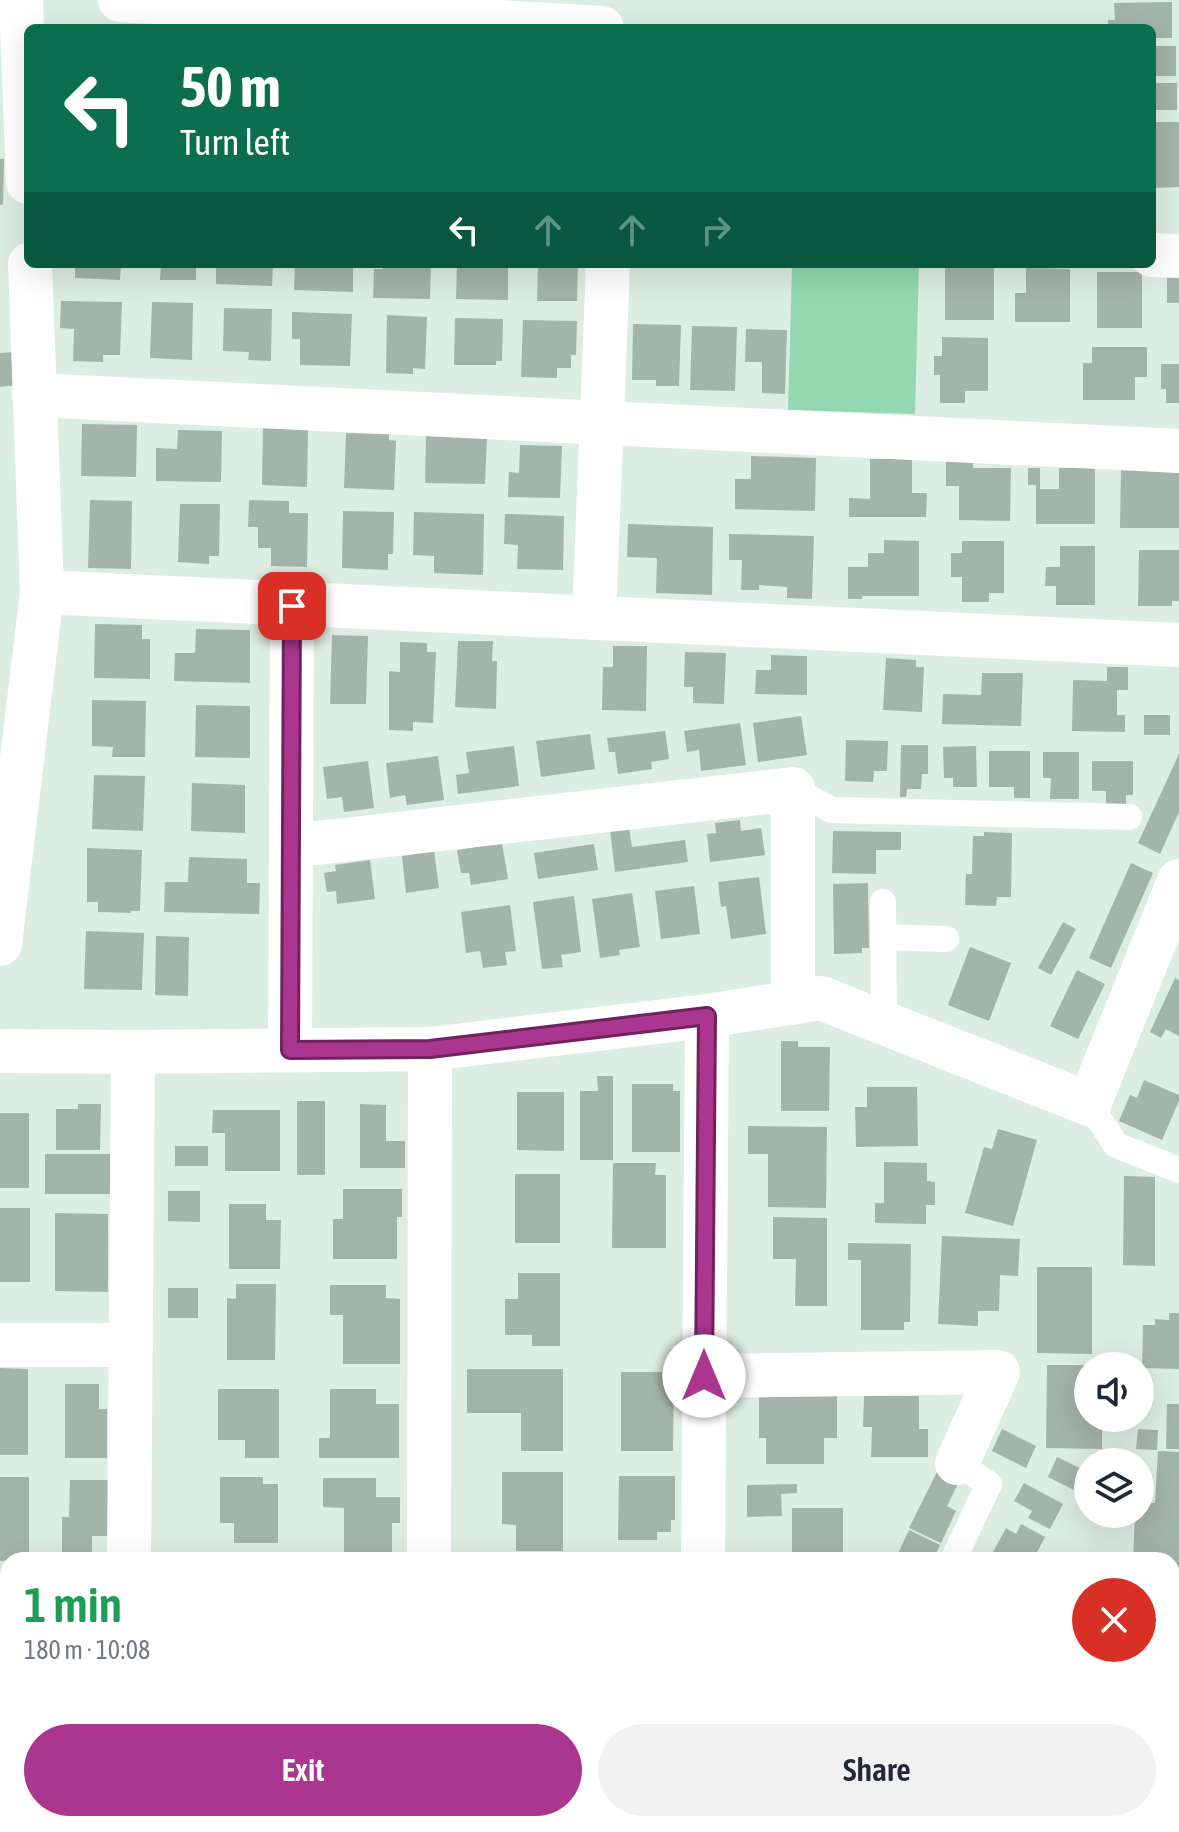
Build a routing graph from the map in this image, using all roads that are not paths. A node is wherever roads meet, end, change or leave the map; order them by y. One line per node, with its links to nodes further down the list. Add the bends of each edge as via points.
1 (21, 0): 4 (street)
2 (120, 0): 3 (street)
3 (533, 24)
4 (24, 78)
5 (1156, 255): 6 (street)
6 (1179, 256)
7 (30, 268): 9 (street)
8 (608, 268): 10 (street)
9 (34, 395): 10 (street); 12 (street)
10 (602, 423): 11 (street); 14 (street)
11 (1179, 451)
12 (42, 592): 13 (street); 16 (street)
13 (292, 606): 14 (street); 19 (street)
14 (594, 618): 15 (street)
15 (1179, 645)
16 (14, 716): 22 (street)
17 (793, 789): 18 (lane, via 832,810); 19 (street); 25 (street)
18 (1129, 817)
19 (291, 846): 29 (street)
20 (1179, 881): 32 (street)
21 (883, 902): 23 (lane)
22 (1, 924)
23 (883, 937): 24 (lane); 27 (lane)
24 (946, 939)
25 (793, 1003): 26 (street); 27 (street, via 821,998)
26 (707, 1016): 28 (street); 36 (street)
27 (884, 1023): 32 (street)
28 (430, 1049): 29 (street); 39 (street)
29 (290, 1050): 31 (street)
30 (0, 1051): 31 (street)
31 (133, 1052): 35 (street)
32 (1089, 1104): 33 (lane, via 1116,1145)
33 (1179, 1170)
34 (0, 1345): 35 (street)
35 (131, 1345): 38 (street)
36 (704, 1376): 37 (street, via 998,1372); 40 (street)
37 (957, 1463): 41 (lane, via 989,1484)
38 (129, 1552)
39 (429, 1552)
40 (703, 1552)
41 (957, 1552)

